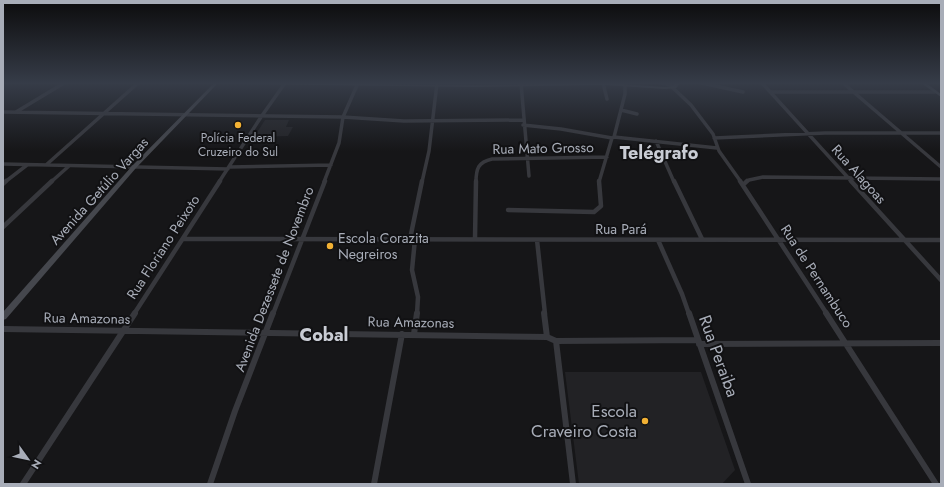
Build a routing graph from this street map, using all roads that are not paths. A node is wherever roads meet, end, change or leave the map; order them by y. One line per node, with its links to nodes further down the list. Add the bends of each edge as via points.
1 (26, 106): 14 (street)
2 (113, 106): 15 (street)
3 (195, 106): 16 (street, Avenida Getúlio Vargas)
4 (269, 106): 18 (street, Rua Floriano Peixoto)
5 (349, 106): 19 (street, Avenida Dezessete de Novembro)
6 (435, 106): 20 (street)
7 (522, 106): 21 (street)
8 (622, 106): 12 (street)
9 (692, 106): 26 (street, Rua de Pernambuco)
10 (782, 106): 22 (street, Rua Alagoas)
11 (870, 106): 23 (street)
12 (621, 110): 17 (street); 25 (street)
13 (3, 112): 14 (street)
14 (16, 112): 15 (street)
15 (104, 114): 16 (street); 33 (street)
16 (187, 114): 18 (street); 36 (street, Avenida Getúlio Vargas)
17 (637, 114)
18 (261, 117): 19 (street); 38 (street, Rua Floriano Peixoto)
19 (344, 117): 20 (street); 34 (street, Avenida Dezessete de Novembro)
20 (433, 120): 21 (street); 49 (street)
21 (523, 122): 25 (street); 30 (street)
22 (807, 133): 23 (street); 26 (street); 40 (street, Rua Alagoas)
23 (901, 133): 24 (street); 37 (street)
24 (941, 133)
25 (613, 137): 27 (street); 29 (street)
26 (714, 138): 28 (street, Rua de Pernambuco)
27 (656, 141): 28 (street); 50 (street)
28 (717, 148): 43 (street, Rua de Pernambuco)
29 (607, 157): 30 (street, Rua Mato Grosso); 44 (street, via 599,183 601,206 594,212)
30 (528, 158): 39 (street); 46 (street, Rua Mato Grosso, via 492,159 477,166)
31 (3, 164): 32 (street)
32 (27, 165): 33 (street); 42 (street)
33 (46, 165): 35 (street)
34 (331, 165): 38 (street); 48 (street, Avenida Dezessete de Novembro)
35 (69, 166): 36 (street); 45 (street)
36 (134, 167): 38 (street); 57 (street, Avenida Getúlio Vargas)
37 (941, 167)
38 (229, 168): 47 (street, Rua Floriano Peixoto)
39 (529, 176)
40 (849, 179): 41 (street); 43 (street, via 763,177 749,180); 54 (street, Rua Alagoas)
41 (941, 179)
42 (3, 184)
43 (743, 185): 51 (street, Rua de Pernambuco)
44 (508, 210)
45 (3, 227)
46 (475, 238): 49 (street, Rua Pará); 52 (street, Rua Pará)
47 (183, 239): 48 (street, Rua Pará); 59 (street, Rua Floriano Peixoto)
48 (302, 239): 49 (street, Rua Pará); 60 (street, Avenida Dezessete de Novembro)
49 (413, 239): 62 (street, via 412,270 418,297)
50 (702, 239): 51 (street, Rua Pará); 53 (street, Rua Pará)
51 (779, 239): 54 (street, Rua Pará); 67 (street, Rua de Pernambuco)
52 (537, 240): 53 (street, Rua Pará); 63 (street)
53 (658, 240): 65 (street, Rua Peraiba, via 682,294)
54 (905, 240): 55 (street, Rua Pará); 56 (street, Rua Alagoas)
55 (941, 240)
56 (941, 280)
57 (3, 317)
58 (3, 329): 59 (street, Rua Amazonas)
59 (122, 331): 60 (street, Rua Amazonas); 68 (street, Rua Floriano Peixoto)
60 (266, 332): 61 (street, Rua Amazonas); 69 (street, Avenida Dezessete de Novembro)
61 (402, 334): 62 (street, Rua Amazonas); 70 (street)
62 (414, 334): 63 (street, Rua Amazonas)
63 (547, 337): 64 (street, Rua Amazonas)
64 (556, 341): 65 (street, Rua Amazonas); 71 (street)
65 (698, 342): 67 (street, Rua Amazonas); 72 (street, Rua Peraiba)
66 (941, 343): 67 (street, Rua Amazonas)
67 (846, 344): 73 (street, Rua de Pernambuco)
68 (23, 484)
69 (210, 484)
70 (374, 484)
71 (573, 484)
72 (748, 484)
73 (936, 484)

